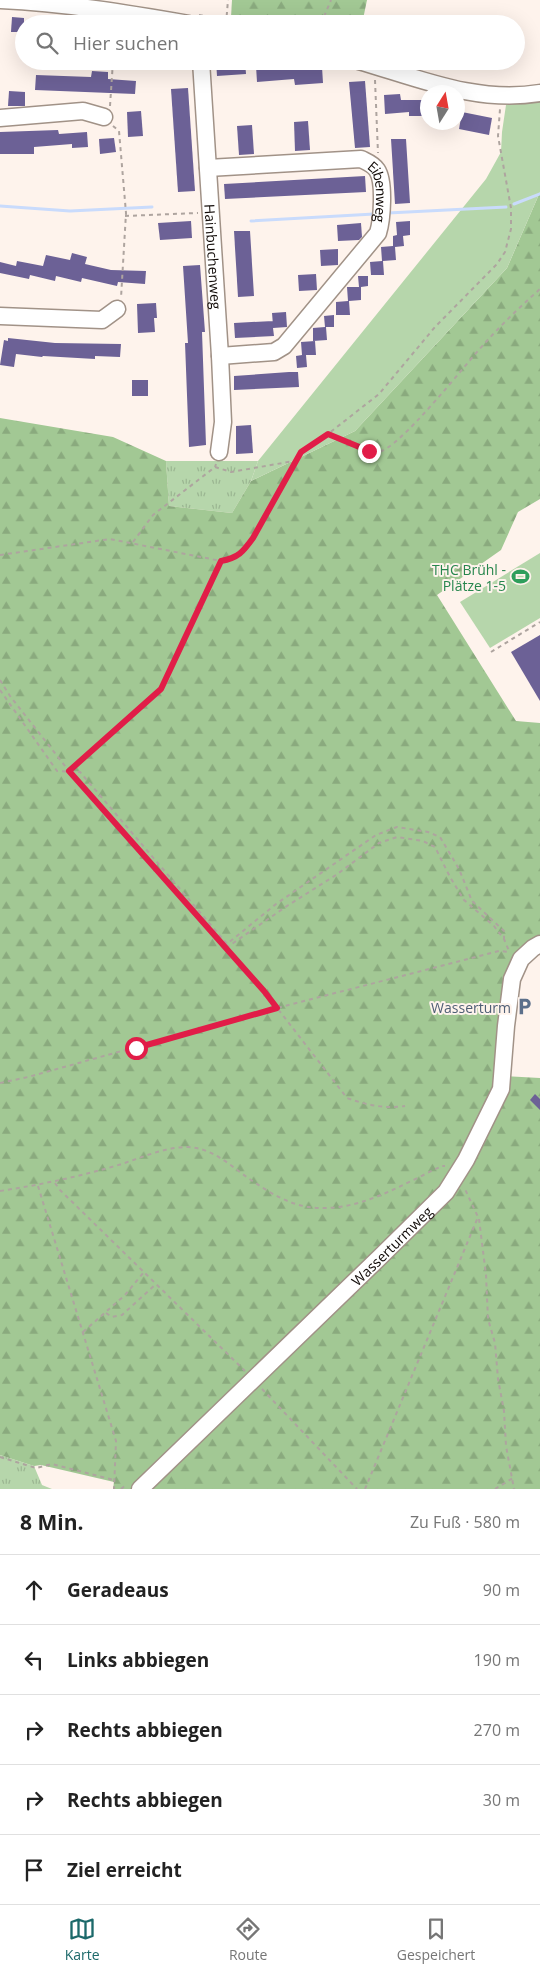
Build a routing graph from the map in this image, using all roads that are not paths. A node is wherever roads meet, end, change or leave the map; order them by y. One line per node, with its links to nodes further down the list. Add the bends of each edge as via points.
1 (0, 0): 2 (street)
2 (135, 15)
3 (202, 70): 8 (street, Hainbuchenweg)
4 (390, 70): 5 (street, via 466,92 501,96)
5 (540, 93)
6 (104, 117): 7 (street, via 83,111)
7 (0, 118)
8 (208, 168): 11 (street, Hainbuchenweg); 11 (street, Eibenweg, via 361,159 372,164 381,178 378,233 284,346 274,352)
9 (117, 309): 10 (street, via 102,320)
10 (0, 316)
11 (220, 356): 12 (street, Hainbuchenweg, via 223,422)
12 (217, 459)
13 (540, 944): 14 (street, Wasserturmweg, via 515,955 501,1089 452,1170 446,1192)
14 (140, 1489)

